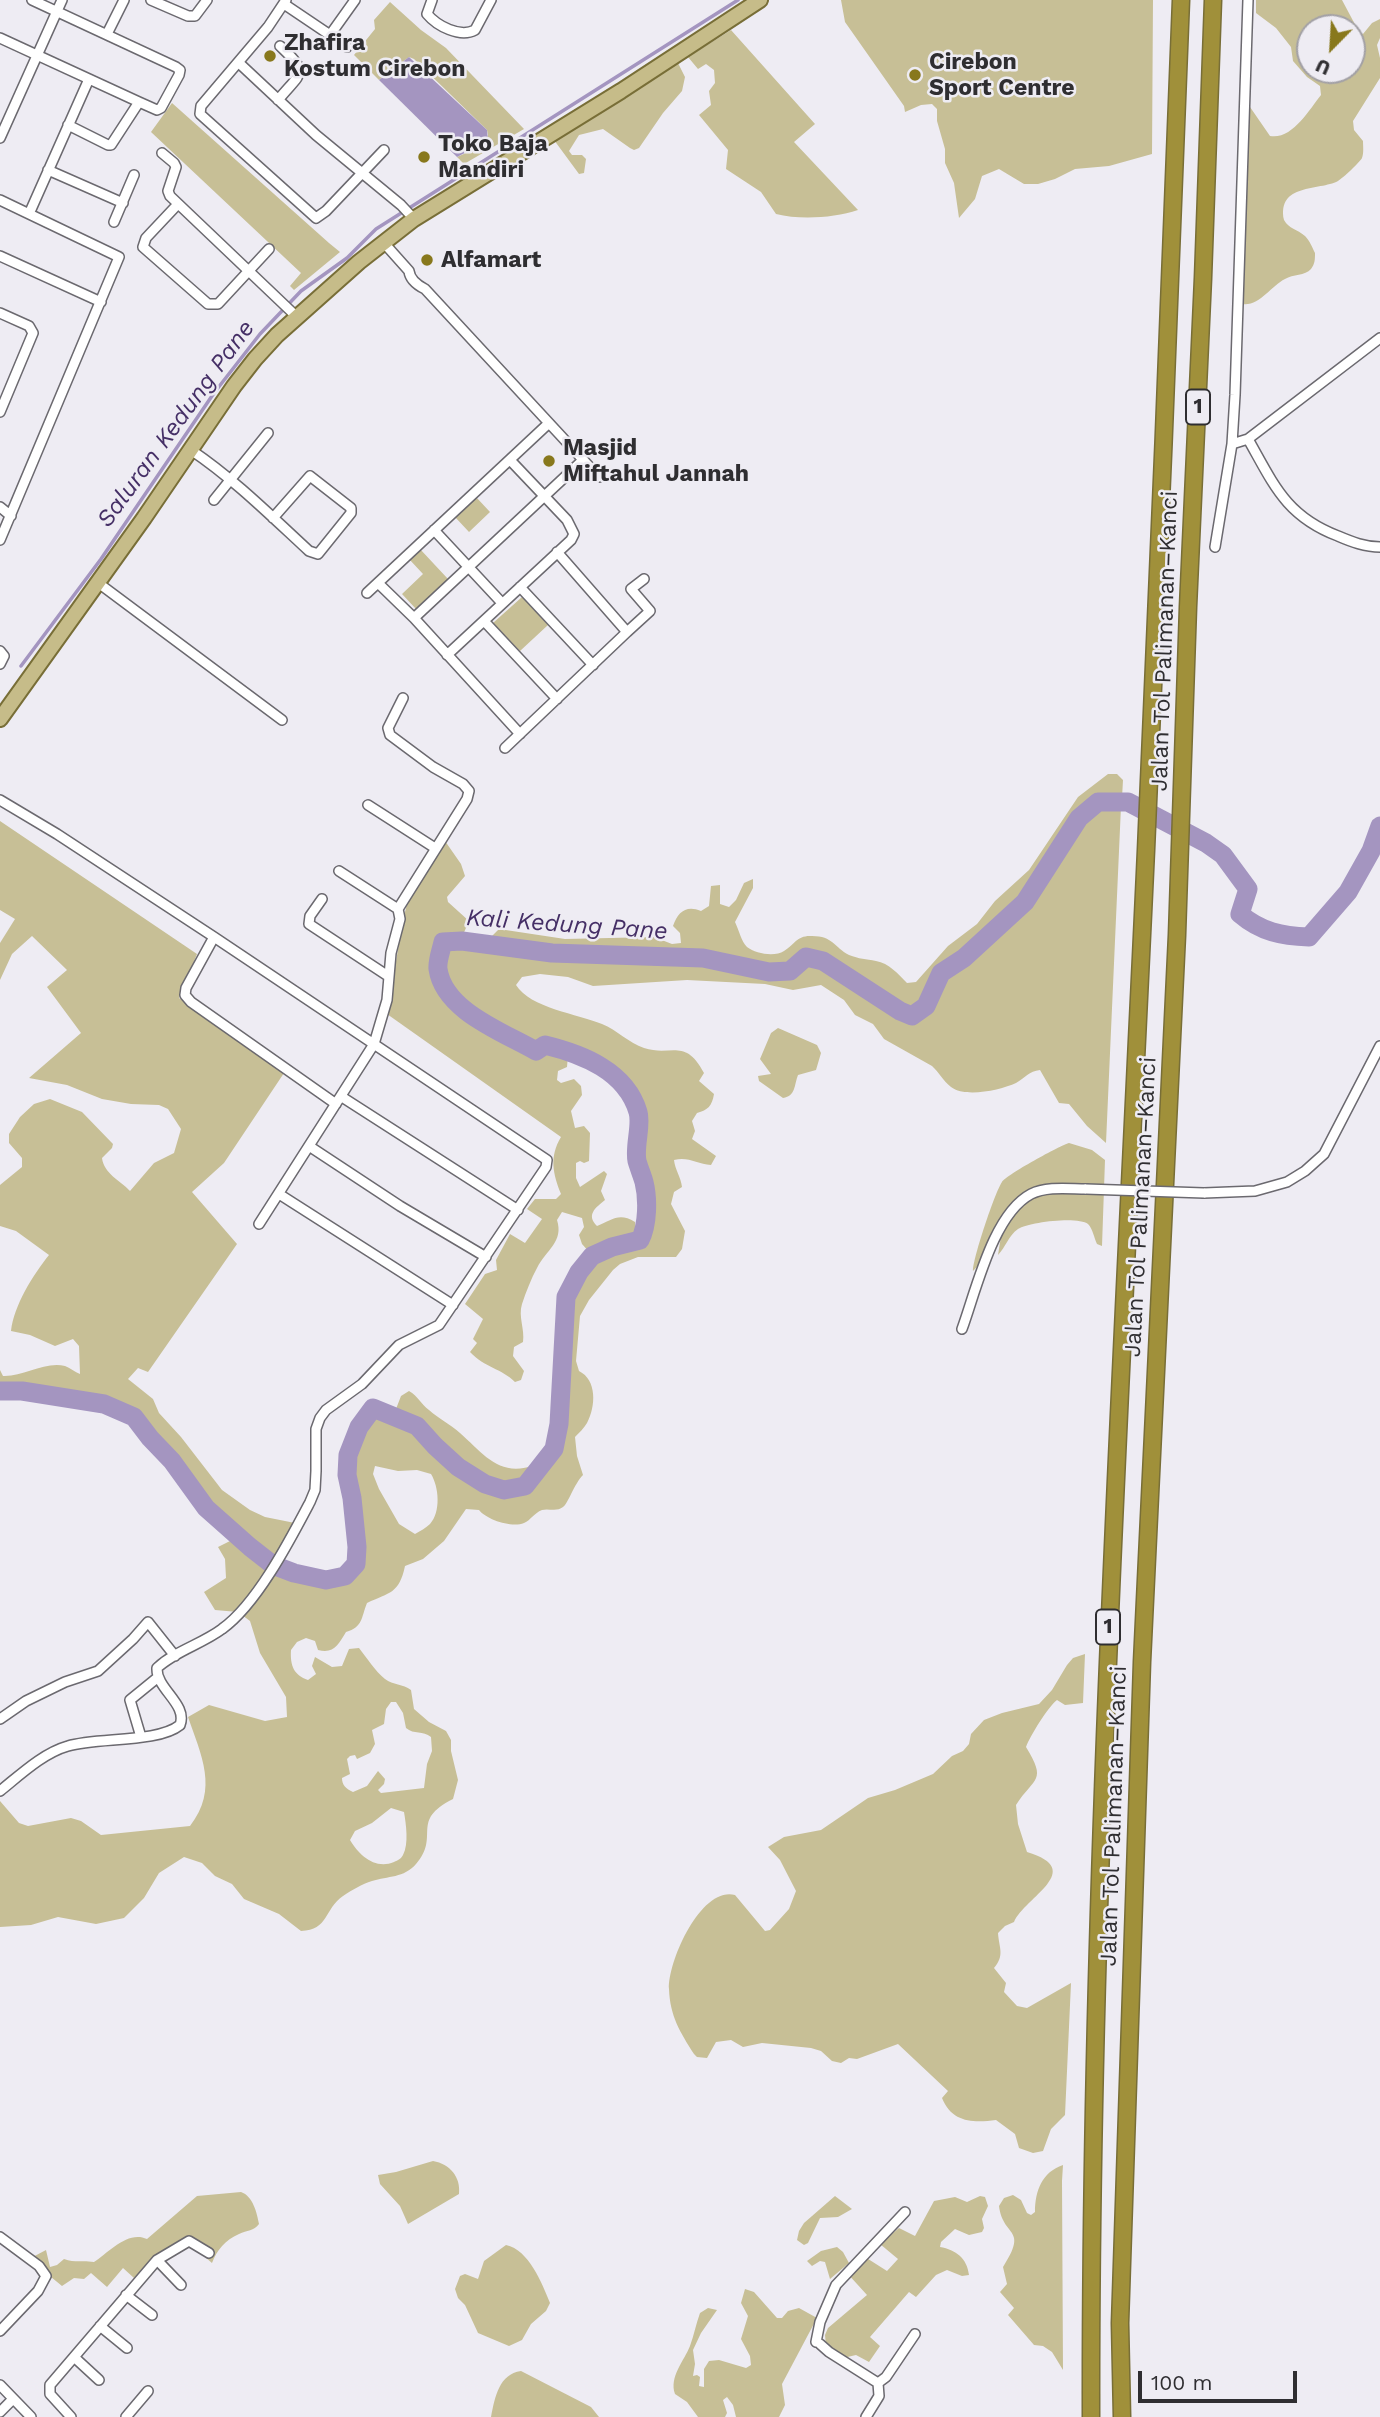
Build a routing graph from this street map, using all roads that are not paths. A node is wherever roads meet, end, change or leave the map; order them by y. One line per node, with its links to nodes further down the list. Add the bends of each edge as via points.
1 (32, 0): 16 (street)
2 (62, 0): 16 (street)
3 (124, 0): 17 (street)
4 (151, 0): 15 (street)
5 (177, 0): 15 (street)
6 (206, 0): 15 (street, via 195,16)
7 (355, 0): 18 (street)
8 (432, 0): 9 (street, via 428,17 462,33 475,30)
9 (491, 0)
10 (760, 0): 38 (main road, via 611,98)
11 (1181, 0): 133 (highway, Jalan Tol Palimanan–Kanci / 1, via 1106,1675)
12 (1213, 0): 134 (highway, Jalan Tol Palimanan–Kanci / 1, via 1182,813 1142,1662 1120,2323)
13 (1248, 0): 52 (street)
14 (285, 2): 18 (street); 23 (street)
15 (172, 10)
16 (57, 12): 17 (street); 22 (street)
17 (107, 34): 26 (street, via 180,70 159,110)
18 (330, 35): 21 (street)
19 (0, 38): 22 (street)
20 (280, 46): 25 (street, via 300,68)
21 (347, 47)
22 (38, 55): 24 (street); 28 (street)
23 (239, 63): 25 (street); 32 (street, via 201,106 200,114 314,217 327,211)
24 (89, 79): 26 (street); 27 (street)
25 (278, 100): 32 (street)
26 (139, 102): 27 (street, via 111,145)
27 (68, 125): 31 (street)
28 (0, 138)
29 (384, 150): 32 (street)
30 (162, 153): 36 (street, via 176,167 167,191)
31 (48, 170): 35 (street); 37 (street)
32 (362, 173): 38 (street)
33 (134, 174): 35 (street)
34 (0, 200): 37 (street)
35 (122, 203): 39 (street)
36 (178, 204): 43 (street); 43 (street, via 143,247 212,305)
37 (29, 214): 44 (street, via 119,257)
38 (412, 217): 40 (main road)
39 (114, 222)
40 (384, 243): 46 (main road); 49 (street, via 418,286)
41 (269, 249): 43 (street)
42 (0, 257): 44 (street)
43 (249, 271): 46 (street)
44 (101, 302): 61 (street)
45 (0, 313): 48 (street, via 29,326 33,334)
46 (294, 314): 53 (main road, via 255,359)
47 (1380, 338): 51 (street)
48 (0, 412)
49 (549, 423): 54 (street); 55 (street)
50 (268, 433): 57 (street)
51 (1248, 439): 52 (street); 66 (street, via 1282,498 1299,516 1354,543)
52 (1232, 444): 65 (street)
53 (191, 450): 57 (street); 70 (main road)
54 (510, 460): 58 (street); 63 (street)
55 (583, 460): 56 (street); 58 (street)
56 (599, 477)
57 (231, 479): 59 (street); 62 (street)
58 (545, 496): 67 (street, via 573,527 574,534); 68 (street)
59 (214, 500)
60 (0, 507): 61 (street)
61 (11, 516): 64 (street)
62 (273, 518): 62 (street, via 310,476 351,508 318,554)
63 (434, 530): 68 (street); 71 (street)
64 (0, 540)
65 (1215, 547)
66 (1380, 547)
67 (557, 552): 72 (street); 77 (street)
68 (469, 567): 74 (street); 75 (street)
69 (644, 579): 77 (street, via 631,589 650,611)
70 (97, 582): 84 (main road); 85 (street)
71 (378, 583): 73 (street); 75 (street)
72 (520, 587): 74 (street); 81 (street)
73 (367, 593)
74 (502, 603): 76 (street)
75 (414, 618): 79 (street)
76 (484, 621): 79 (street); 83 (street)
77 (627, 632): 81 (street)
78 (0, 651): 80 (street, via 4,656)
79 (447, 655): 86 (street)
80 (0, 664)
81 (593, 665): 83 (street)
82 (403, 698): 90 (street, via 388,728 390,735 469,791)
83 (557, 699): 86 (street)
84 (0, 719)
85 (282, 720)
86 (520, 734): 87 (street)
87 (505, 748)
88 (0, 800): 94 (street)
89 (368, 805): 90 (street)
90 (435, 848): 93 (street)
91 (339, 871): 93 (street)
92 (321, 899): 95 (street, via 309,924)
93 (398, 909): 95 (street, via 400,924)
94 (214, 937): 96 (street); 98 (street, via 185,995)
95 (388, 976): 96 (street, via 387,1000)
96 (374, 1044): 98 (street); 101 (street, via 544,1156 546,1167)
97 (1380, 1046): 105 (street, bridge, via 1324,1154 1287,1182 1255,1191 1055,1189 1033,1193 1003,1223)
98 (339, 1100): 99 (street); 101 (street)
99 (309, 1146): 100 (street); 103 (street)
100 (279, 1194): 102 (street); 104 (street)
101 (518, 1210): 103 (street)
102 (259, 1224)
103 (486, 1257): 104 (street)
104 (453, 1305): 106 (street, via 439,1325 399,1345 362,1384 326,1410 315,1435 315,1490 283,1550 237,1616)
105 (962, 1329)
106 (175, 1656): 107 (street, via 159,1666); 108 (street, via 148,1622 98,1671 26,1701)
107 (157, 1678): 109 (street, via 130,1700); 109 (street, via 180,1711 182,1722 170,1731)
108 (0, 1719)
109 (141, 1737): 110 (street, via 69,1745)
110 (0, 1791)
111 (905, 2212): 124 (street, via 836,2285 820,2322 818,2343)
112 (0, 2237): 119 (street, via 46,2276)
113 (209, 2253): 114 (street, via 189,2241)
114 (157, 2260): 115 (street); 116 (street)
115 (181, 2285)
116 (126, 2295): 117 (street); 118 (street)
117 (152, 2315)
118 (100, 2326): 121 (street); 122 (street)
119 (0, 2331)
120 (915, 2334): 124 (street)
121 (127, 2348)
122 (74, 2357): 123 (street); 129 (street, via 49,2390)
123 (99, 2380)
124 (878, 2384): 132 (street, via 879,2396)
125 (0, 2385): 127 (street)
126 (148, 2391): 131 (street)
127 (13, 2399): 128 (street); 130 (street)
128 (0, 2412)
129 (64, 2414)
130 (31, 2417)
131 (126, 2417)
132 (866, 2417)
133 (1091, 2417)
134 (1122, 2417)

